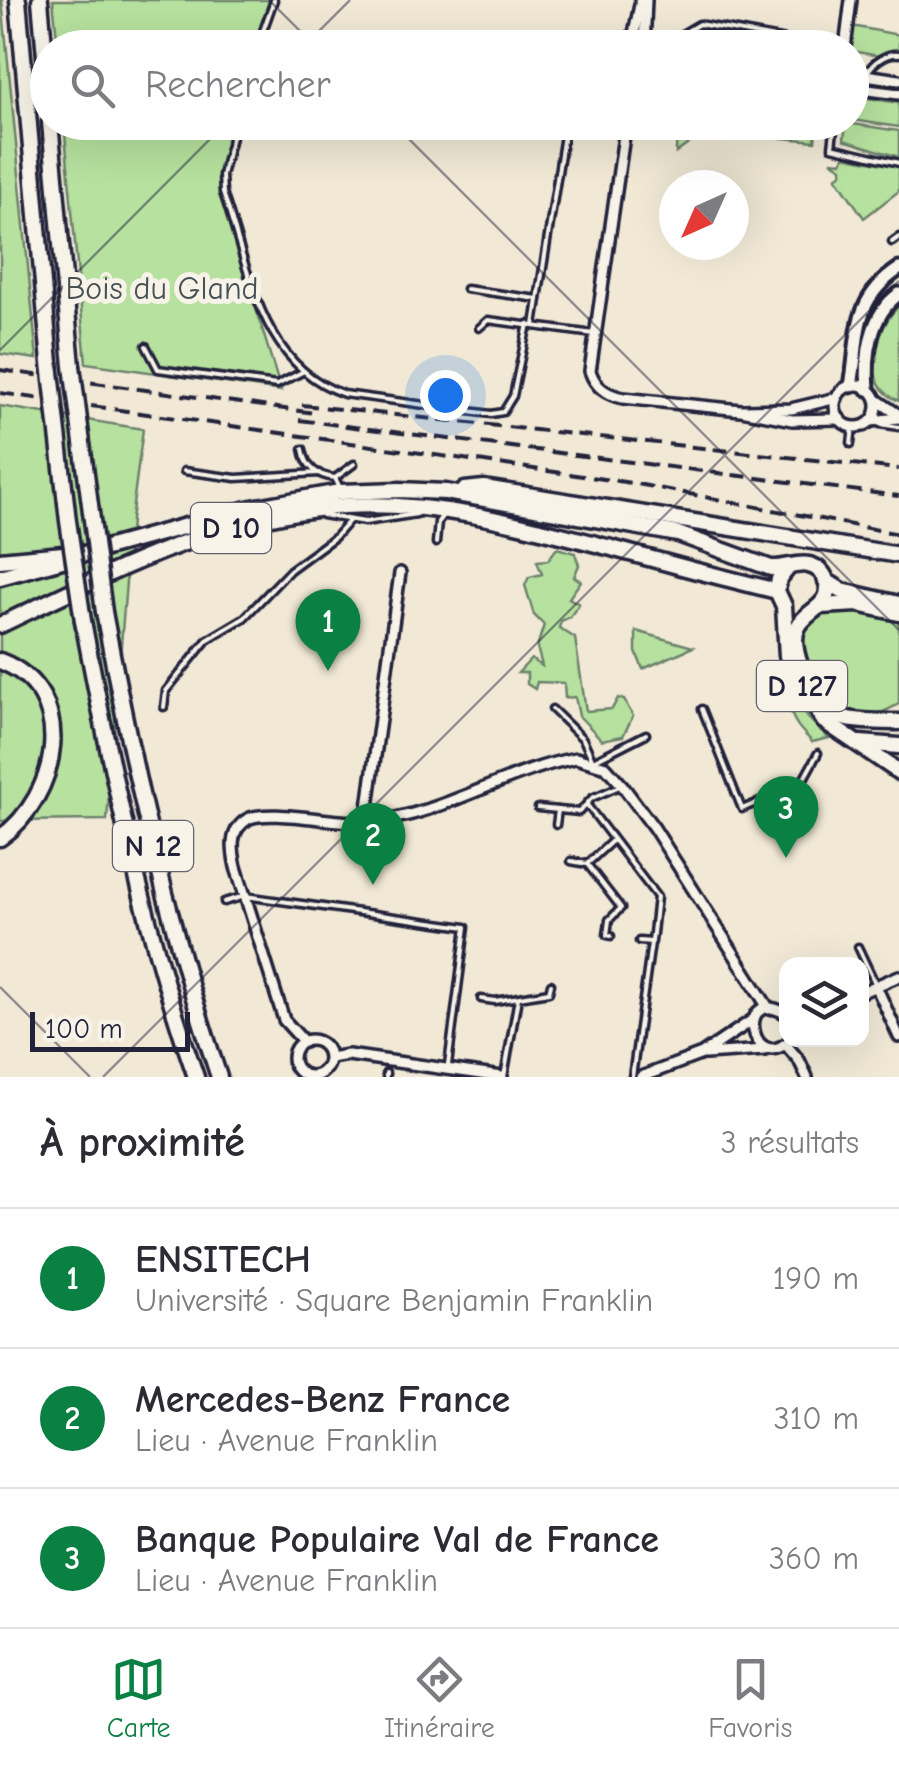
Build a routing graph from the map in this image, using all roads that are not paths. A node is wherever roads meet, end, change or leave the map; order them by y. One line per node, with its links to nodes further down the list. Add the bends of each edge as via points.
1 (18, 0): 19 (main road, N 12, bridge)
2 (40, 0): 6 (main road)
3 (274, 0): 7 (lane)
4 (643, 0): 8 (street); 9 (street)
5 (851, 0): 12 (street)
6 (43, 30)
7 (263, 30)
8 (636, 30)
9 (644, 30)
10 (689, 30): 11 (lane, via 699,24)
11 (734, 30)
12 (847, 30)
13 (899, 54): 14 (lane)
14 (869, 69)
15 (869, 75): 16 (street)
16 (899, 80)
17 (869, 90): 18 (street)
18 (899, 94)
19 (30, 136)
20 (30, 140): 121 (main road, N 12, bridge, via 83,621 127,833)
21 (52, 140): 122 (main road, N 12, bridge, via 104,612 144,809)
22 (231, 140): 37 (lane, via 223,192 268,330)
23 (563, 140): 32 (lane)
24 (623, 140): 35 (street)
25 (833, 140): 26 (lane, via 832,147)
26 (899, 163)
27 (899, 237): 28 (lane)
28 (892, 242)
29 (899, 269): 38 (main road, via 864,305)
30 (466, 289): 32 (lane)
31 (899, 294): 39 (main road, via 872,336 866,372)
32 (538, 300): 33 (lane)
33 (531, 325): 34 (lane, via 488,320); 35 (lane); 37 (lane, via 503,412 344,394)
34 (478, 328)
35 (594, 334): 41 (street, via 590,371 605,392)
36 (146, 346): 37 (lane, via 158,369 184,374 277,385)
37 (304, 370)
38 (851, 386): 39 (street); 40 (street)
39 (872, 394): 42 (street); 44 (street, via 877,411)
40 (837, 398): 41 (street, via 791,410); 43 (street)
41 (741, 410): 43 (street, via 792,420)
42 (899, 417): 44 (street)
43 (840, 419): 45 (street)
44 (871, 421): 45 (street); 46 (lane)
45 (853, 426): 47 (lane)
46 (899, 428)
47 (851, 444)
48 (303, 450): 51 (lane)
49 (354, 464): 52 (lane)
50 (184, 471): 51 (lane, via 236,478)
51 (319, 474): 52 (lane)
52 (338, 485): 53 (main road, D 10); 58 (main road, D 10)
53 (446, 492): 59 (main road, D 10, via 484,488); 61 (main road, D 10, via 678,534)
54 (303, 511): 55 (main road, D 10, via 362,506); 56 (lane); 71 (main road, D 10, via 169,547)
55 (446, 512): 56 (lane); 57 (lane); 65 (main road, D 10, via 549,531)
56 (349, 521): 73 (lane, via 244,618 207,640 166,691)
57 (436, 542)
58 (114, 548): 60 (main road, D 10); 63 (main road)
59 (899, 555)
60 (0, 560)
61 (787, 569): 64 (main road, via 810,565); 65 (main road)
62 (400, 573): 91 (street)
63 (0, 578)
64 (826, 581): 66 (main road, via 842,592); 68 (main road)
65 (777, 591): 67 (main road)
66 (899, 604)
67 (784, 606): 69 (main road); 80 (main road, D 127, via 784,648 808,699 824,721)
68 (821, 606): 69 (main road); 70 (main road, via 858,604)
69 (806, 614): 77 (main road, via 794,653 822,703 840,717)
70 (899, 614)
71 (0, 625)
72 (0, 661): 93 (main road, via 34,683 54,728 44,778 16,826)
73 (164, 707)
74 (552, 708): 83 (lane)
75 (702, 709): 87 (lane, via 742,809)
76 (899, 709): 77 (main road)
77 (879, 720): 78 (main road)
78 (899, 722)
79 (646, 734): 83 (lane)
80 (859, 743): 81 (main road, D 127); 84 (main road, D 127)
81 (899, 746)
82 (818, 753): 86 (lane)
83 (593, 761): 85 (street); 91 (street, via 562,760 422,812)
84 (899, 772)
85 (622, 786): 88 (lane); 109 (street)
86 (801, 791)
87 (761, 801)
88 (587, 805): 90 (lane, via 579,812); 94 (lane)
89 (538, 808): 90 (lane)
90 (558, 810): 92 (lane)
91 (366, 822): 97 (street, via 252,817 240,825 232,846)
92 (556, 825)
93 (0, 838)
94 (614, 840): 96 (lane); 101 (lane, via 657,896)
95 (571, 861): 96 (lane)
96 (587, 864): 99 (lane, via 620,908 609,920)
97 (245, 896): 98 (lane); 113 (street, via 284,1020); 119 (lane, via 466,927)
98 (224, 902)
99 (611, 936)
100 (639, 940): 101 (lane)
101 (652, 942): 124 (lane)
102 (858, 947): 105 (lane)
103 (899, 976): 105 (street)
104 (551, 984): 107 (lane, via 550,992)
105 (876, 986): 106 (street); 112 (street)
106 (869, 989)
107 (518, 998): 108 (lane); 123 (lane)
108 (481, 999)
109 (779, 1009)
110 (779, 1010): 111 (street)
111 (754, 1019): 116 (street, via 754,1039); 117 (street)
112 (899, 1037)
113 (304, 1042): 118 (street, via 321,1043); 120 (street, via 294,1060)
114 (779, 1046): 116 (street)
115 (791, 1047): 126 (street)
116 (771, 1050): 117 (street)
117 (702, 1054): 125 (street)
118 (330, 1058): 119 (street); 120 (street, via 323,1072)
119 (447, 1070): 123 (street)
120 (308, 1076)
121 (196, 1077)
122 (219, 1077)
123 (503, 1077)
124 (632, 1077)
125 (641, 1077)
126 (807, 1077)

